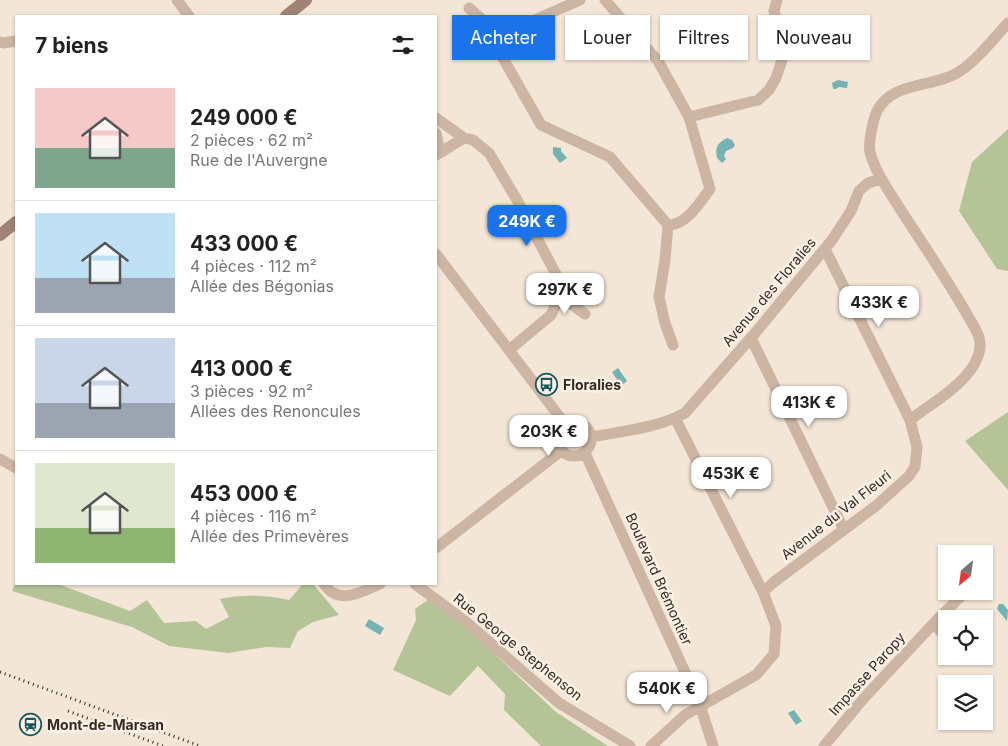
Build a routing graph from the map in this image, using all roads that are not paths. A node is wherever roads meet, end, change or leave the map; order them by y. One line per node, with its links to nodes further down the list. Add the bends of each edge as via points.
1 (177, 0): 7 (street)
2 (580, 0): 10 (street)
3 (605, 0): 15 (street, via 658,61)
4 (776, 0): 15 (street, via 774,11 785,51 769,90 758,100)
5 (300, 7): 8 (main road)
6 (469, 8): 9 (street)
7 (188, 15)
8 (288, 15)
9 (477, 15)
10 (546, 15)
11 (1008, 23): 19 (street, via 962,70 945,79 909,87 884,102 877,111 870,150)
12 (15, 41): 13 (street)
13 (0, 42)
14 (504, 60): 21 (street, via 541,124 610,157)
15 (689, 117): 21 (street, via 710,189 690,214 674,225)
16 (437, 119): 17 (street)
17 (464, 138): 18 (street); 25 (street, via 481,146 497,164 558,278)
18 (438, 153)
19 (880, 177): 23 (street, Avenue des Floralies, via 858,191 850,211); 31 (street, via 951,287 981,341 979,356 972,370)
20 (15, 223): 22 (main road)
21 (668, 225): 28 (street, via 659,297)
22 (0, 235)
23 (825, 249): 27 (street, Avenue des Floralies); 31 (street, Avenue du Val Fleuri)
24 (437, 255): 29 (street)
25 (560, 296): 26 (street); 29 (street, via 551,315)
26 (585, 314)
27 (751, 338): 30 (street, Avenue des Floralies, via 685,413); 38 (street)
28 (673, 346)
29 (509, 350): 32 (street)
30 (675, 418): 33 (street, Avenue des Floralies); 43 (street)
31 (910, 420): 38 (street, Avenue du Val Fleuri, via 917,447 915,467 910,476)
32 (565, 424): 33 (street, via 582,424); 34 (street, via 557,440)
33 (592, 437): 35 (street)
34 (561, 451): 35 (street, via 575,457); 39 (street)
35 (585, 453): 47 (street, Boulevard Brémontier)
36 (0, 459): 37 (street)
37 (15, 467)
38 (844, 530): 43 (street, Avenue du Val Fleuri)
39 (437, 547)
40 (325, 585): 41 (street, via 332,593 343,596)
41 (377, 585)
42 (416, 585): 48 (street, Rue George Stephenson, via 465,621 559,703)
43 (763, 592): 47 (street, via 776,626 774,654 756,675)
44 (957, 600): 45 (street, Impasse Paropy)
45 (934, 623): 46 (street); 51 (street, Impasse Paropy)
46 (938, 628)
47 (700, 705): 49 (street); 50 (street, Boulevard Brémontier)
48 (630, 746)
49 (651, 746)
50 (713, 746)
51 (824, 746)

